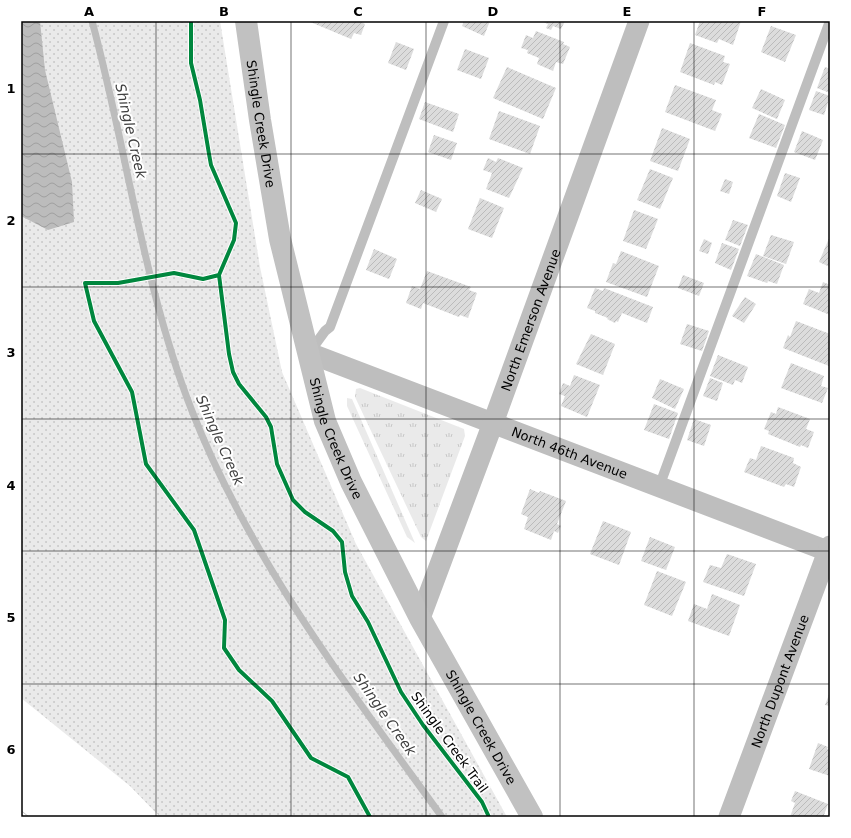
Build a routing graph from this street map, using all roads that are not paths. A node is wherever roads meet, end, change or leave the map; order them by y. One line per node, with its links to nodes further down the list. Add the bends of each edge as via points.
1 (246, 21): 5 (street, Shingle Creek Drive, via 280,239)
2 (444, 21): 5 (lane, via 330,327)
3 (639, 21): 6 (street, North Emerson Avenue)
4 (830, 21): 7 (lane)
5 (308, 353): 6 (street, North 46th Avenue); 9 (street, Shingle Creek Drive, via 325,420 348,475)
6 (493, 423): 7 (street, North 46th Avenue); 9 (street, North Emerson Avenue)
7 (659, 487): 8 (street, North 46th Avenue)
8 (829, 550): 11 (street, North Dupont Avenue)
9 (420, 618): 10 (street, Shingle Creek Drive)
10 (532, 817)
11 (729, 817)

